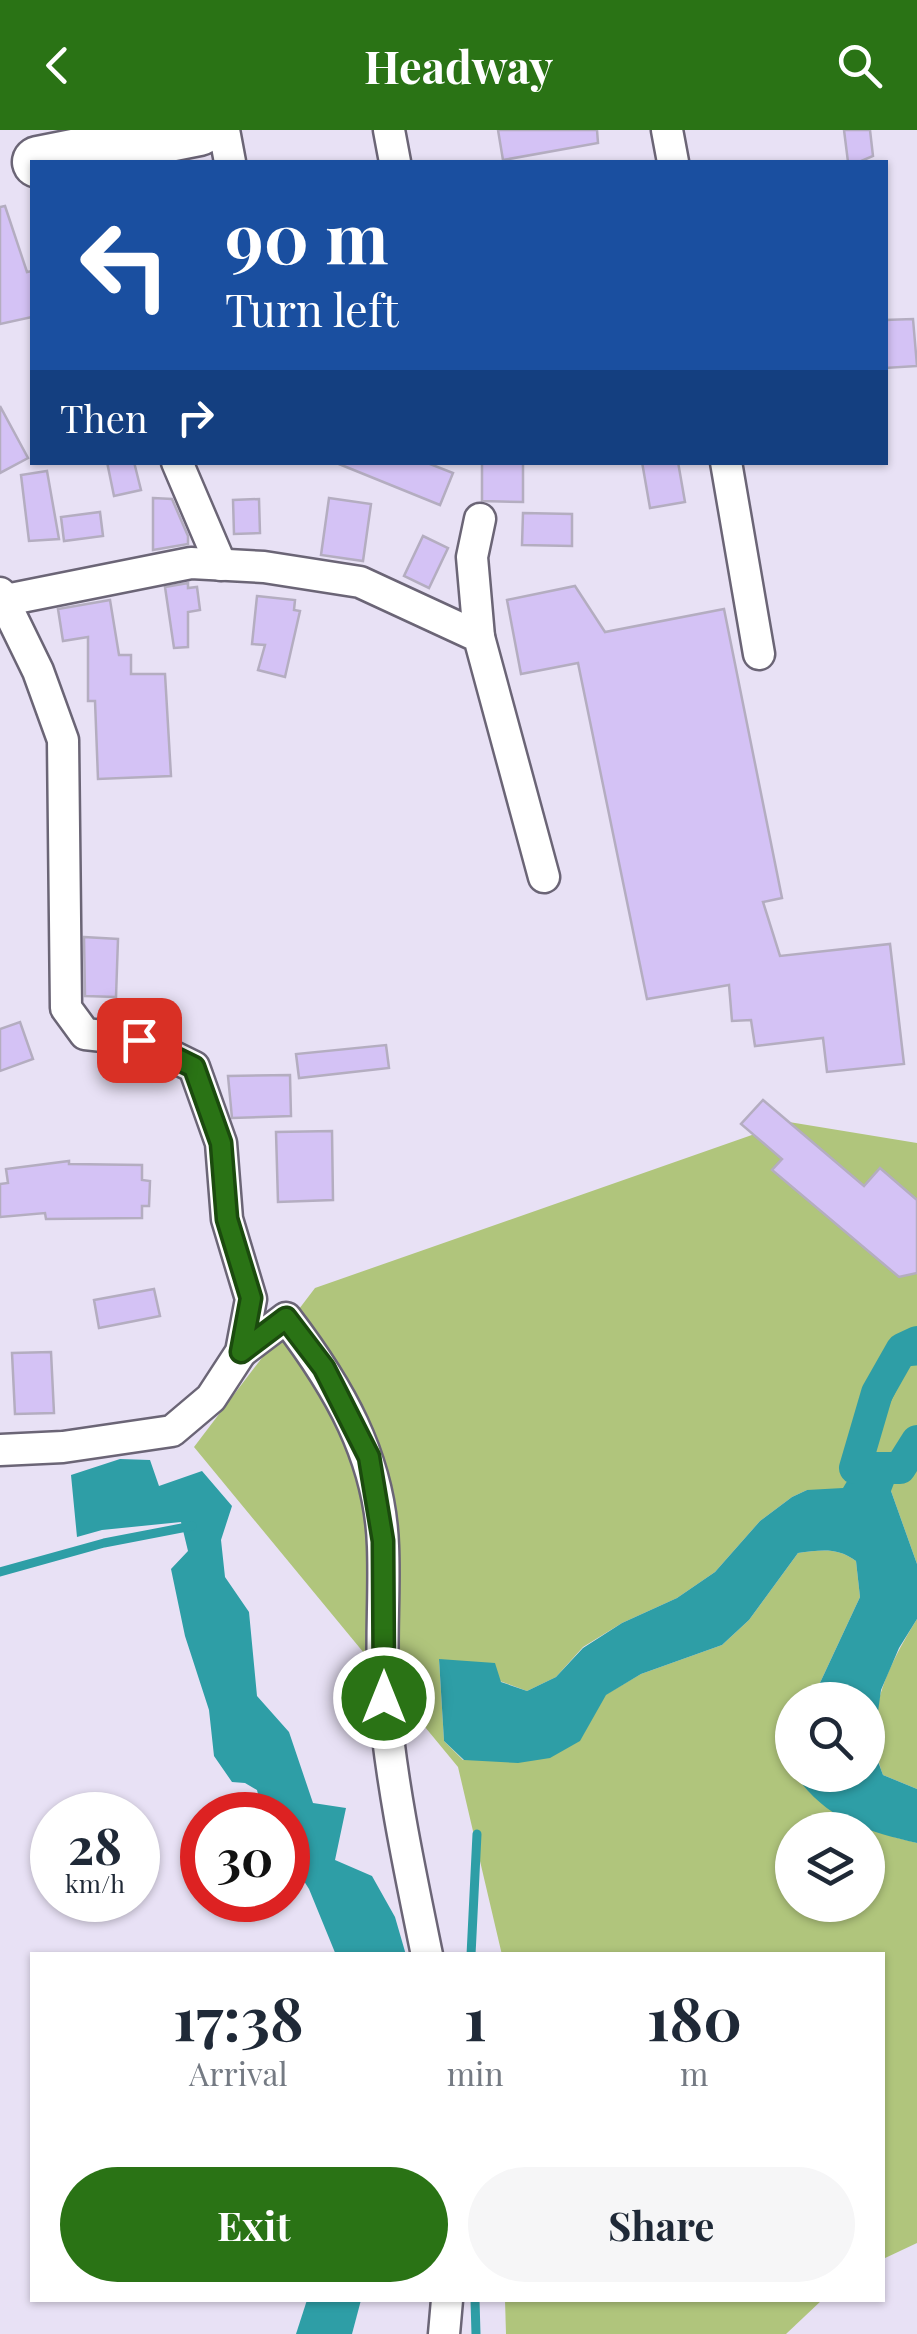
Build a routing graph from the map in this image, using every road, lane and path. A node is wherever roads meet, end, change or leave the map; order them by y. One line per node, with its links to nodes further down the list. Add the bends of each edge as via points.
1 (199, 130): 5 (highway)
2 (224, 130): 6 (street)
3 (389, 130): 7 (street)
4 (668, 130): 8 (street)
5 (36, 158)
6 (230, 160)
7 (395, 160)
8 (673, 160)
9 (178, 465): 12 (street)
10 (727, 465): 15 (street)
11 (480, 519): 14 (street, via 472,557)
12 (221, 565): 13 (street, via 190,563); 14 (street, via 360,582)
13 (3, 596): 17 (street, via 63,740 66,1008 85,1034 139,1040 194,1067 221,1143 227,1219 251,1298)
14 (479, 637): 16 (street)
15 (760, 654)
16 (544, 877)
17 (241, 1352): 18 (street, via 211,1398 172,1431); 19 (street, via 286,1318 324,1368 369,1457 383,1541 384,1698)
18 (0, 1450)
19 (426, 1952)
20 (447, 2302): 21 (street)
21 (444, 2334)

